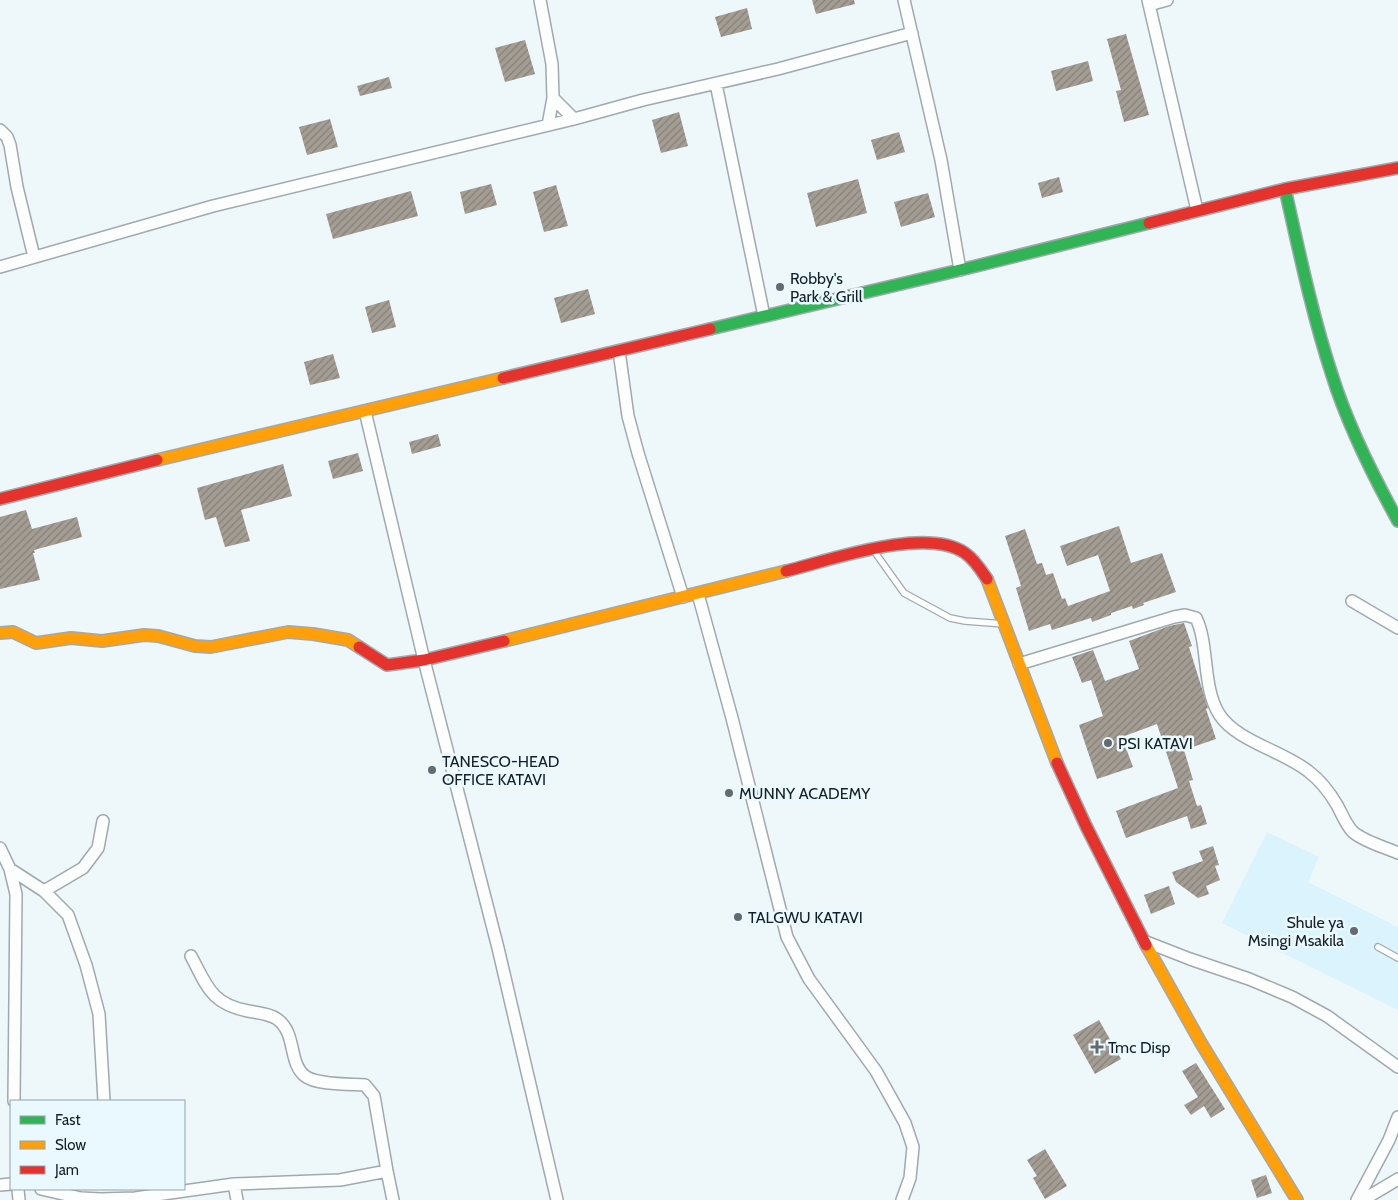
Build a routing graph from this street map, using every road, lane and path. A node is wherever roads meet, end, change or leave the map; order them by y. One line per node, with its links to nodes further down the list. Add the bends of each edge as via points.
1 (540, 0): 7 (street, via 552,64)
2 (904, 0): 5 (street)
3 (1166, 0): 4 (street)
4 (1148, 3): 13 (street)
5 (912, 33): 6 (street); 16 (street, via 941,160)
6 (716, 84): 8 (street); 17 (street)
7 (553, 98): 8 (street); 9 (street)
8 (574, 119): 9 (street)
9 (548, 125): 14 (street, via 212,206)
10 (0, 130): 14 (street, via 10,145)
11 (1398, 168): 12 (street)
12 (1285, 189): 13 (street); 21 (street, via 1332,375 1370,469)
13 (1197, 210): 16 (street)
14 (34, 257): 15 (street)
15 (0, 267)
16 (960, 270): 17 (street)
17 (764, 316): 18 (street)
18 (619, 351): 19 (street); 24 (street, via 630,426)
19 (365, 411): 20 (street); 29 (street)
20 (0, 499)
21 (1398, 521)
22 (873, 549): 23 (street); 26 (lane, via 911,598 950,618); 26 (street, via 935,542 957,549 976,562 989,582)
23 (698, 594): 24 (street); 54 (street, via 787,937 809,980 876,1070 905,1123 913,1148 910,1178)
24 (684, 597): 29 (street)
25 (1352, 601): 27 (street)
26 (1006, 625): 30 (street)
27 (1398, 628)
28 (0, 632): 29 (street, via 13,632 36,643 71,638 102,641 144,635 195,646 211,646 288,632 348,640 387,666)
29 (424, 660): 53 (street, via 498,948)
30 (1019, 664): 33 (street, via 1174,617 1196,618 1212,699 1219,714 1232,729 1307,769 1320,781 1353,831); 36 (street, via 1060,769 1100,858)
31 (103, 821): 35 (street, via 98,848 84,868)
32 (0, 848): 34 (street)
33 (1398, 853)
34 (10, 869): 35 (street); 41 (street, via 16,894)
35 (44, 891): 42 (street, via 68,915 86,965 99,1014)
36 (1144, 941): 40 (street, via 1292,996 1327,1016); 55 (street, via 1224,1082)
37 (1378, 947): 39 (lane)
38 (191, 956): 44 (street, via 212,995 233,1008 271,1015 283,1024 298,1068 305,1076 320,1081 365,1085 374,1096)
39 (1398, 958)
40 (1398, 1066)
41 (14, 1100)
42 (104, 1100)
43 (1398, 1117): 56 (street)
44 (386, 1171): 46 (street, via 340,1180); 52 (street)
45 (1398, 1179): 57 (street)
46 (234, 1184): 47 (street); 51 (street)
47 (185, 1188)
48 (45, 1190): 50 (street, via 101,1199)
49 (166, 1190): 50 (street)
50 (132, 1193)
51 (237, 1200)
52 (394, 1200)
53 (557, 1200)
54 (902, 1200)
55 (1297, 1200)
56 (1357, 1200)
57 (1363, 1200)

